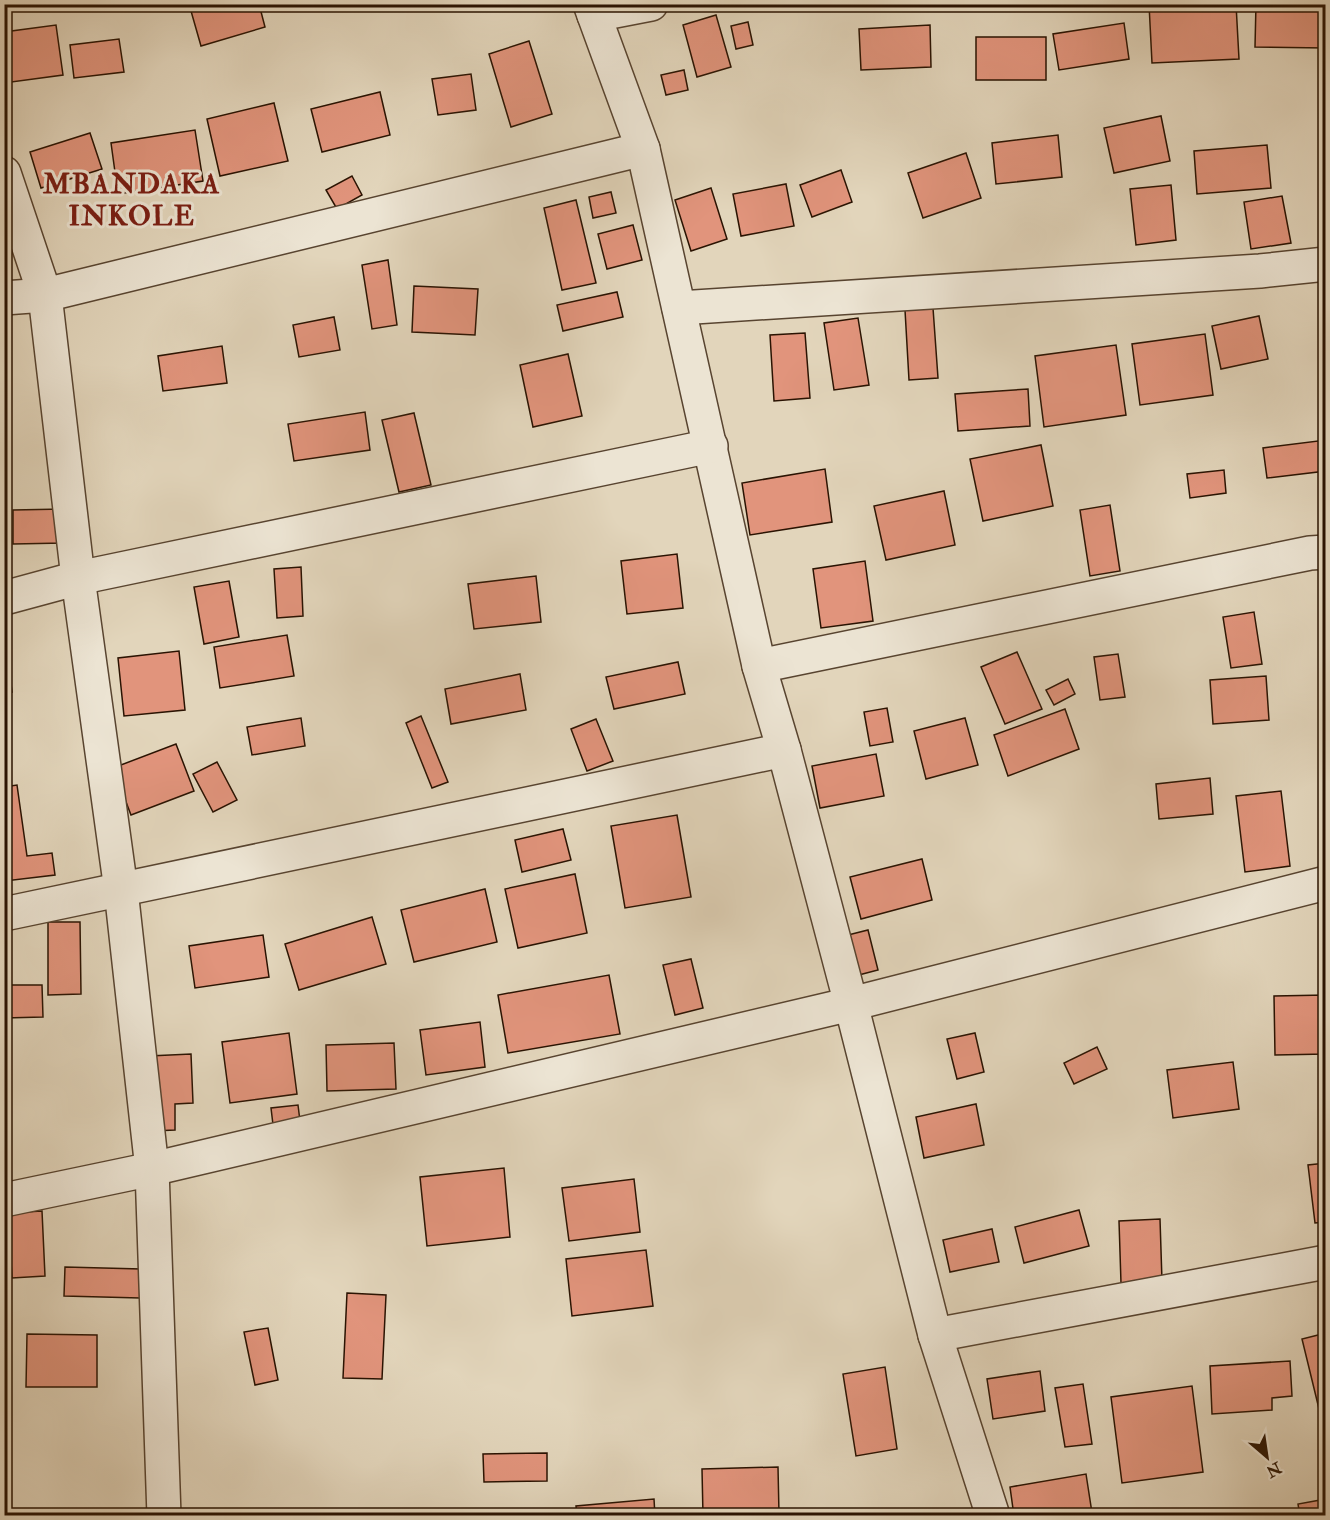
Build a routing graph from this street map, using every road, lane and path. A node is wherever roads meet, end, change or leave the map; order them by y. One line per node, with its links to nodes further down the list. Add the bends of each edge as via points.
1 (651, 4): 2 (street)
2 (592, 10): 3 (street)
3 (643, 149): 6 (street); 8 (street)
4 (4, 173): 6 (street)
5 (1326, 264): 8 (street)
6 (45, 295): 7 (street); 11 (street)
7 (4, 298)
8 (679, 308): 9 (street)
9 (711, 446): 11 (street); 13 (street)
10 (1326, 552): 13 (street)
11 (78, 578): 12 (street); 16 (street)
12 (4, 598)
13 (759, 666): 14 (street)
14 (784, 750): 16 (street); 18 (street)
15 (1326, 883): 18 (street)
16 (121, 890): 17 (street); 19 (street)
17 (4, 914)
18 (851, 1004): 19 (street); 22 (street)
19 (152, 1169): 20 (street); 23 (street)
20 (4, 1200)
21 (1326, 1262): 22 (street)
22 (935, 1335): 24 (street)
23 (164, 1515)
24 (993, 1515)

